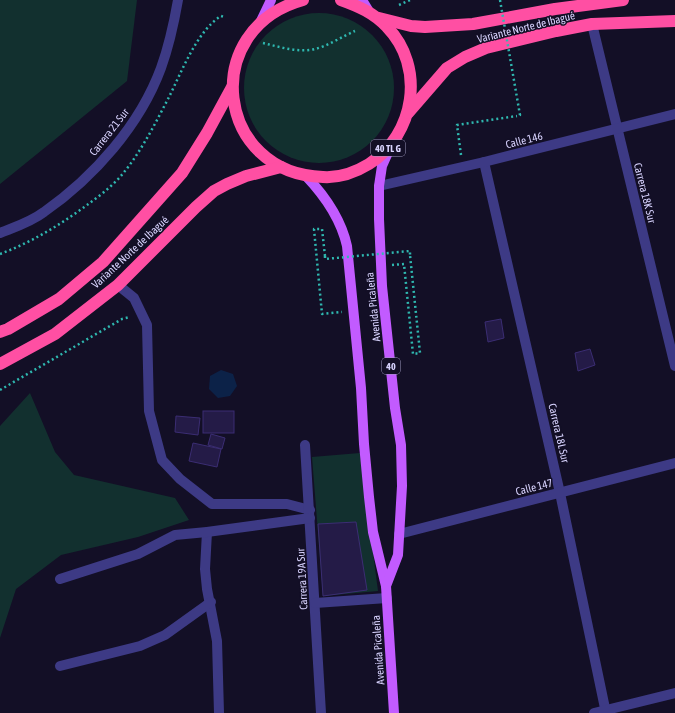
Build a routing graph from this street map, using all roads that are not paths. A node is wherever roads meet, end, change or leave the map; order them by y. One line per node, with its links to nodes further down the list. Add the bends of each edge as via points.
1 (178, 0): 20 (street, Carrera 21 Sur, via 161,68 134,122 104,159 60,199 43,213)
2 (271, 0): 8 (main road)
3 (303, 0): 8 (highway, 40 TL G, via 285,6)
4 (340, 0): 7 (highway, 40 TL G)
5 (362, 0): 7 (main road)
6 (623, 0): 7 (highway, Variante Norte de Ibagué / 40 TL G, via 473,24 425,27 411,26)
7 (374, 15): 12 (highway, 40 TL G, via 397,40 409,68 411,99)
8 (261, 21): 11 (highway, 40 TL G, via 251,32 237,57)
9 (675, 21): 10 (highway, Variante Norte de Ibagué / 40 TL G)
10 (592, 24): 12 (highway, Variante Norte de Ibagué / 40 TL G, via 556,30 486,48 465,57 447,68); 14 (street, Carrera 18K Sur)
11 (232, 86): 17 (highway, 40 TL G, via 236,114 242,127 258,150); 22 (highway, Variante Norte de Ibagué / 40 TL G, via 182,173 103,262 58,298)
12 (407, 114): 15 (highway, 40 TL G, via 401,131)
13 (675, 114): 14 (street, Calle 146)
14 (617, 129): 16 (street, Calle 146); 24 (street, Carrera 18K Sur)
15 (391, 145): 18 (highway, 40 TL G, via 361,168 343,175 325,178); 19 (main road, Avenida Picaleña / 40, via 382,166)
16 (484, 162): 19 (street, Calle 146); 27 (street, Carrera 18L Sur)
17 (281, 168): 18 (highway, 40 TL G); 21 (highway, Variante Norte de Ibagué, via 246,176 214,191)
18 (306, 176): 32 (main road, Avenida Picaleña / 40, via 321,193 343,230 347,246 373,532)
19 (379, 186): 30 (main road, Avenida Picaleña / 40, via 381,266 401,445)
20 (0, 233)
21 (118, 284): 23 (highway, Variante Norte de Ibagué, via 55,334); 28 (street, via 134,298 147,325 149,411 162,460 180,479 212,504 287,504)
22 (0, 332)
23 (0, 364)
24 (675, 366)
25 (305, 445): 28 (street, Carrera 19A Sur)
26 (675, 463): 27 (street, Calle 147)
27 (560, 493): 30 (street, Calle 147); 38 (street, Carrera 18L Sur)
28 (310, 514): 29 (street); 35 (street, Carrera 19A Sur)
29 (207, 532): 31 (street, via 175,535 138,554); 34 (street, via 205,569)
30 (399, 534): 32 (main road, Avenida Picaleña / 40, via 398,555)
31 (60, 579)
32 (386, 586): 33 (main road, Avenida Picaleña / 40)
33 (387, 598): 35 (street); 41 (main road, Avenida Picaleña / 40)
34 (211, 602): 36 (street, via 165,634 140,646); 39 (street, via 217,641)
35 (315, 603): 40 (street, Carrera 19A Sur)
36 (60, 666)
37 (675, 693): 38 (street)
38 (606, 712): 42 (street)
39 (218, 713)
40 (321, 713)
41 (394, 713)
42 (594, 713)

